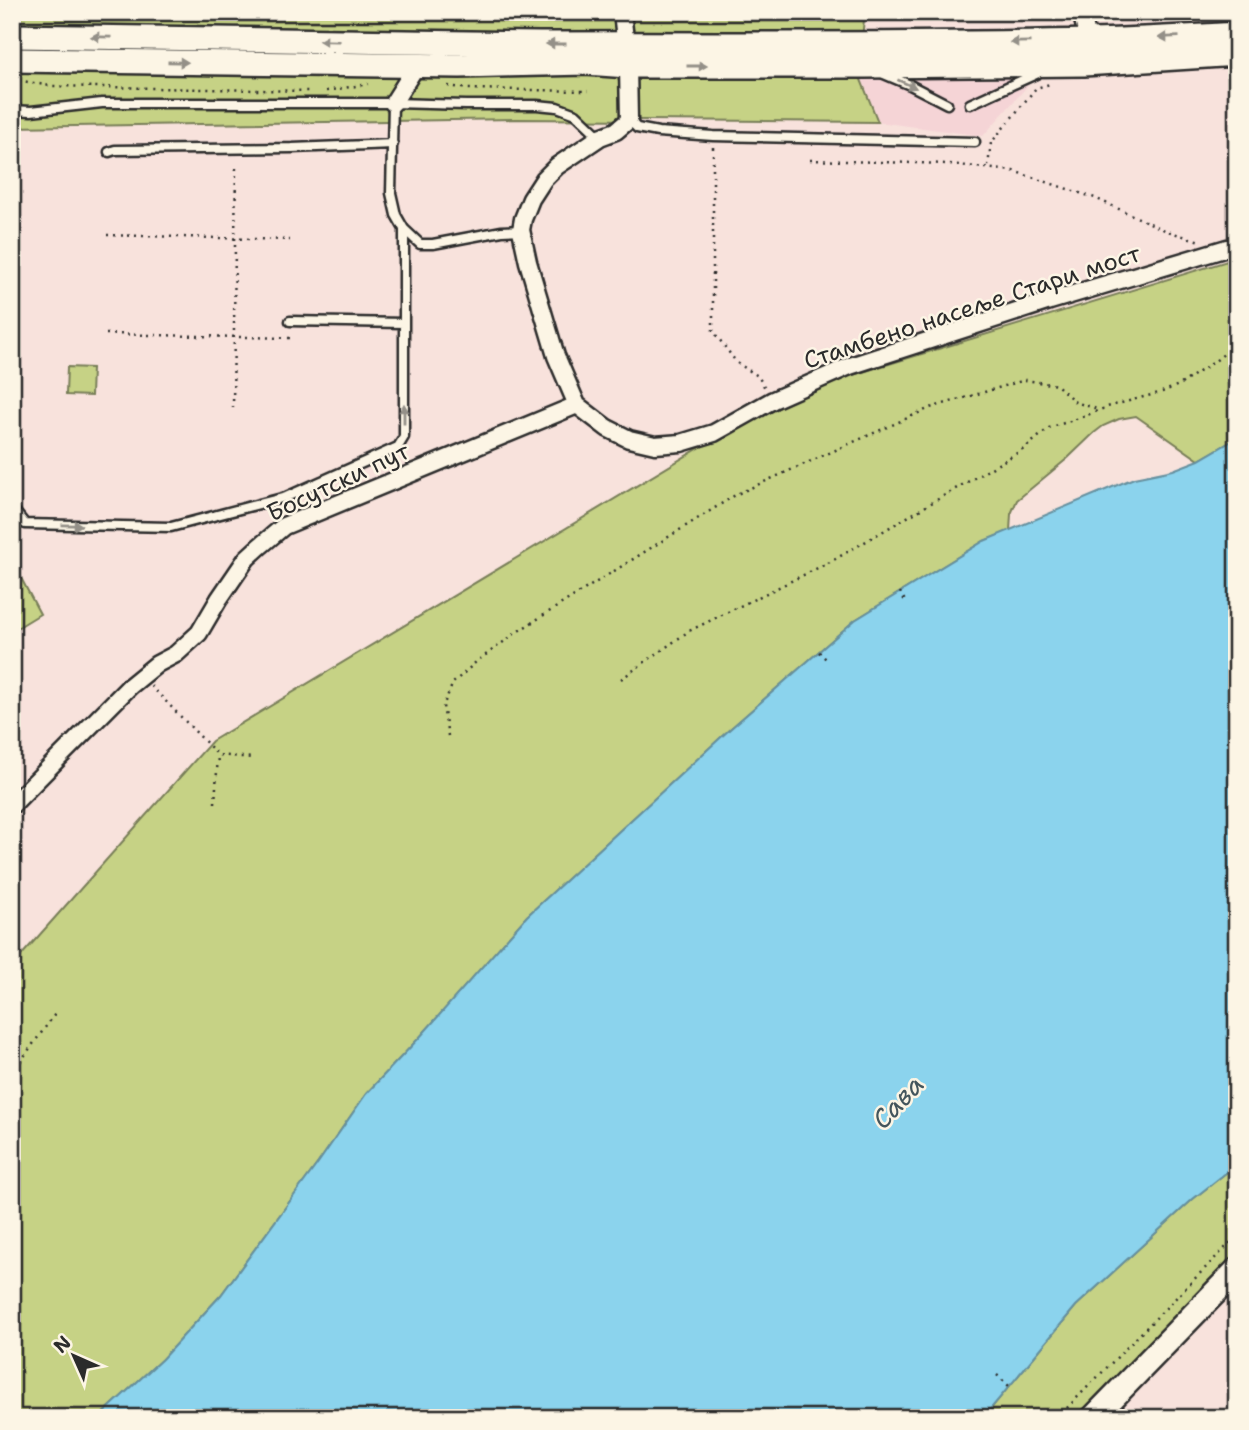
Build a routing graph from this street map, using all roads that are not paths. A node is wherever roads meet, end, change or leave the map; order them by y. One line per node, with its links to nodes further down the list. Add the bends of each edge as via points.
1 (622, 12): 5 (street)
2 (1081, 12): 6 (street)
3 (1237, 34): 6 (main road, one-way to 6)
4 (12, 36): 5 (main road, one-way to 4)
5 (624, 43): 6 (main road, one-way to 5); 10 (street)
6 (1091, 52): 7 (main road); 12 (main road)
7 (1237, 54)
8 (12, 60): 9 (main road, one-way to 9)
9 (417, 65): 10 (main road); 13 (street)
10 (628, 66): 11 (main road, one-way to 11); 17 (street)
11 (865, 66): 12 (main road); 14 (lane, one-way to 14)
12 (1058, 73): 15 (lane, via 1021,80)
13 (393, 103): 16 (lane, via 102,103); 18 (lane, via 557,107 576,114); 20 (lane)
14 (947, 104)
15 (970, 104)
16 (12, 110)
17 (629, 120): 18 (street); 19 (lane, via 637,128 713,136)
18 (600, 137): 23 (street, via 544,179 531,199)
19 (975, 142)
20 (393, 144): 21 (lane); 22 (lane, via 391,193)
21 (109, 152)
22 (404, 229): 23 (lane, via 420,244); 26 (lane)
23 (521, 230): 27 (street, via 556,356)
24 (1232, 247): 27 (street, Стамбено насеље Стари мост, via 850,366 773,400 714,433 681,443 655,445 629,439)
25 (290, 321): 26 (lane)
26 (404, 323): 28 (lane, one-way to 26, via 25,524 171,527 286,497 398,447 404,436)
27 (576, 405): 29 (street, Босутски пут, via 284,526 247,558 200,633 112,702)
28 (12, 508)
29 (12, 805)
30 (1237, 1270): 31 (main road)
31 (1093, 1418)

